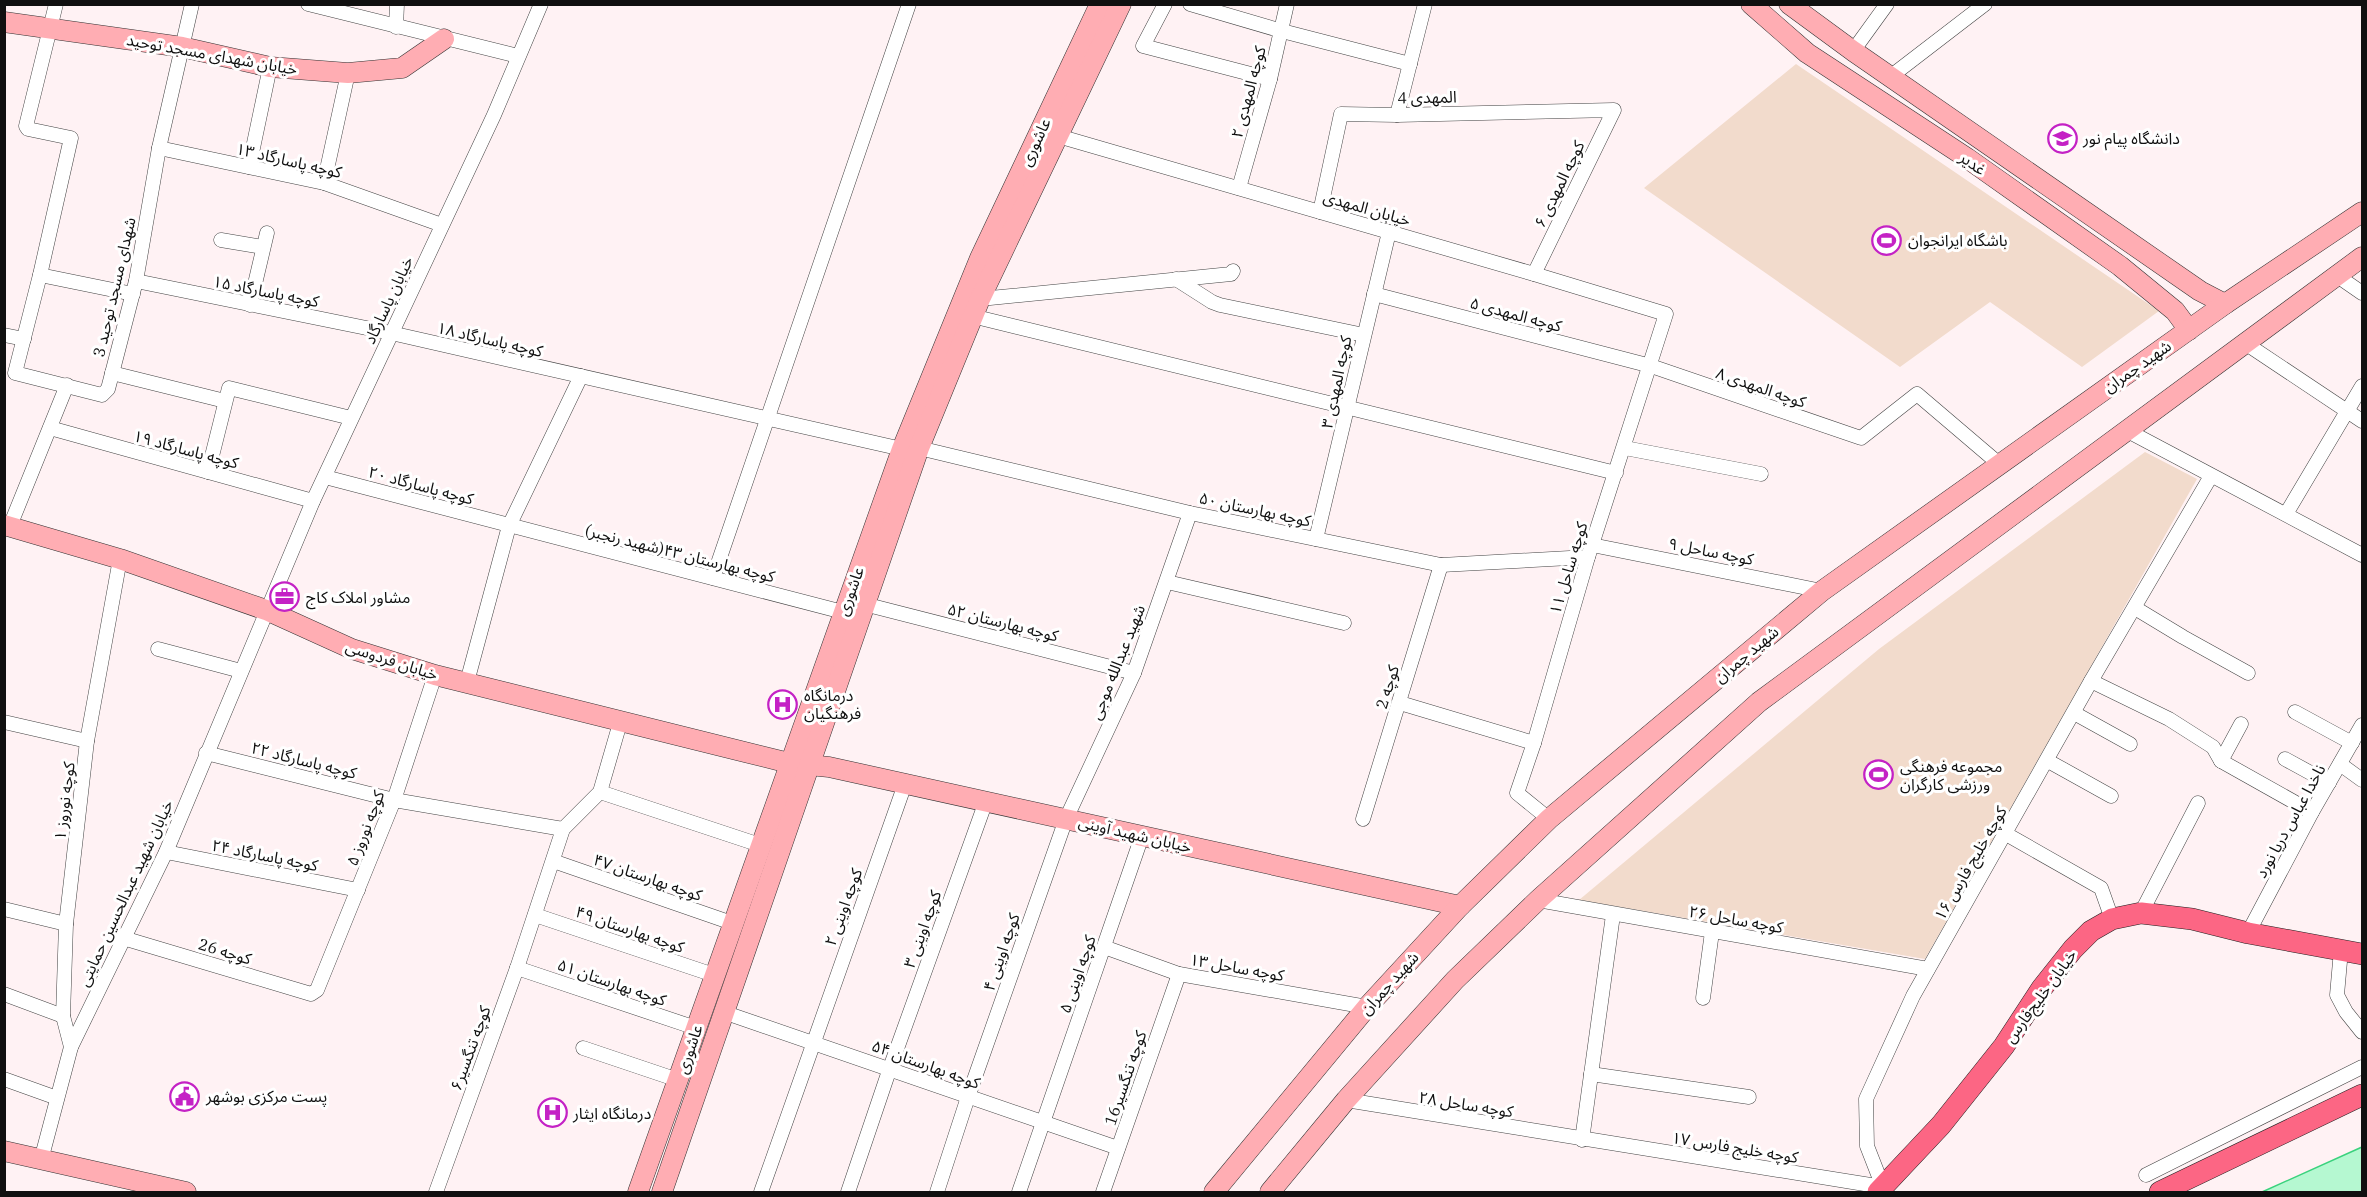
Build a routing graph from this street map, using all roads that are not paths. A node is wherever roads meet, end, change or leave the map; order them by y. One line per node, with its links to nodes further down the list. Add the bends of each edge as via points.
1 (56, 4): 19 (street)
2 (192, 4): 22 (street, شهدای مسجد توحید 3)
3 (308, 4): 18 (street)
4 (397, 4): 18 (street)
5 (541, 4): 24 (street, خیابان پاسارگاد)
6 (909, 4): 74 (street)
7 (1100, 4): 78 (street, عاشوری, via 980,258)
8 (1121, 4): 32 (street, عاشوری)
9 (1165, 4): 29 (street, via 1143,46)
10 (1190, 4): 20 (street)
11 (1287, 4): 20 (street, کوچه المهدی ۲)
12 (1425, 4): 25 (street)
13 (1751, 4): 52 (street, غدیر, via 1807,53 1977,165)
14 (1789, 4): 23 (street, غدیر)
15 (1887, 4): 23 (street)
16 (1985, 4): 28 (street)
17 (4, 22): 19 (street, خیابان شهدای مسجد توحید)
18 (396, 27): 21 (street)
19 (50, 28): 22 (street, خیابان شهدای مسجد توحید); 48 (street, via 26,126 71,138)
20 (1281, 31): 25 (street); 29 (street, کوچه المهدی ۲)
21 (444, 39): 24 (street); 27 (street, خیابان شهدای مسجد توحید, via 402,68)
22 (182, 47): 26 (street, خیابان شهدای مسجد توحید); 33 (street, شهدای مسجد توحید 3)
23 (1852, 51): 28 (street, غدیر)
24 (518, 56): 39 (street, خیابان پاسارگاد)
25 (1410, 64): 31 (street)
26 (270, 67): 27 (street, خیابان شهدای مسجد توحید); 34 (street)
27 (348, 73): 35 (street)
28 (1890, 77): 46 (street, غدیر)
29 (1270, 79): 36 (street, کوچه المهدی ۲)
30 (1614, 110): 31 (street, المهدی 4); 47 (street, کوچه المهدی ۶)
31 (1397, 115): 37 (street, المهدی 4, via 1341,114)
32 (1058, 136): 36 (street, خیابان المهدی); 57 (street, عاشوری)
33 (159, 148): 34 (street, کوچه پاسارگاد ۱۳); 51 (street, شهدای مسجد توحید 3)
34 (249, 167): 35 (street, کوچه پاسارگاد ۱۳)
35 (324, 183): 39 (street, کوچه پاسارگاد ۱۳)
36 (1239, 188): 37 (street, خیابان المهدی)
37 (1320, 212): 41 (street, خیابان المهدی)
38 (2362, 212): 55 (street, شهید چمران)
39 (442, 225): 60 (street, خیابان پاسارگاد)
40 (267, 232): 43 (street)
41 (1389, 232): 47 (street, خیابان المهدی); 54 (street, کوچه المهدی ۳)
42 (221, 240): 43 (street)
43 (263, 247): 56 (street)
44 (2362, 257): 49 (street)
45 (1233, 271): 50 (street)
46 (2172, 272): 52 (street, via 2167,287); 55 (street, غدیر)
47 (1534, 274): 58 (street, خیابان المهدی)
48 (40, 275): 51 (street, کوچه پاسارگاد ۱۵); 63 (street)
49 (2336, 275): 53 (street); 64 (street)
50 (1176, 279): 57 (street); 62 (street, via 1220,305)
51 (134, 288): 56 (street, کوچه پاسارگاد ۱۵); 66 (street, شهدای مسجد توحید 3)
52 (2154, 293): 59 (street, غدیر, via 2175,311)
53 (2362, 293)
54 (1374, 294): 62 (street, کوچه المهدی ۳); 65 (street, کوچه المهدی ۵)
55 (2224, 304): 59 (street, شهید چمران)
56 (250, 305): 60 (street, کوچه پاسارگاد ۱۵)
57 (976, 307): 71 (street); 78 (street, عاشوری)
58 (1666, 314): 65 (street, کوچه ساحل ۱۱)
59 (2188, 330): 80 (street, شهید چمران)
60 (391, 333): 67 (street, کوچه پاسارگاد ۱۸); 73 (street, خیابان پاسارگاد)
61 (4, 335): 63 (street)
62 (1364, 335): 71 (street, کوچه المهدی ۳)
63 (24, 339): 68 (street, via 15,373)
64 (2245, 343): 72 (street); 77 (street)
65 (1651, 366): 79 (street, کوچه ساحل ۱۱); 80 (street, کوچه المهدی ۸, via 1861,438 1917,394)
66 (112, 373): 68 (street, شهدای مسجد توحید 3, via 107,392 102,395); 70 (street)
67 (581, 376): 74 (street, کوچه پاسارگاد ۱۸); 90 (street)
68 (67, 385): 76 (street)
69 (2362, 386): 72 (street)
70 (225, 401): 73 (street, via 231,387); 81 (street)
71 (1348, 409): 82 (street); 91 (street, کوچه المهدی ۳)
72 (2346, 411): 75 (street); 88 (street)
73 (351, 418): 85 (street, خیابان پاسارگاد)
74 (768, 418): 78 (street, کوچه بهارستان ۵۰); 96 (street)
75 (2362, 421)
76 (50, 428): 81 (street, کوچه پاسارگاد ۱۹); 89 (street)
77 (2126, 430): 84 (street); 148 (street, via 1759,702)
78 (911, 448): 87 (street, کوچه بهارستان ۵۰); 99 (street, عاشوری); 102 (street, عاشوری)
79 (1625, 448): 82 (street, کوچه ساحل ۱۱); 83 (street)
80 (1998, 464): 98 (street, شهید چمران)
81 (208, 472): 86 (street, کوچه پاسارگاد ۱۹)
82 (1616, 473): 92 (street, کوچه ساحل ۱۱)
83 (1761, 474)
84 (2211, 476): 88 (street); 100 (street, کوچه خلیج فارس ۱۶)
85 (325, 477): 86 (street, خیابان پاسارگاد); 90 (street, کوچه پاسارگاد ۲۰)
86 (313, 501): 101 (street, خیابان پاسارگاد)
87 (1190, 513): 91 (street, کوچه بهارستان ۵۰); 97 (street, شهید عبدالله موجی)
88 (2286, 514): 93 (street)
89 (7, 526): 94 (street, خیابان فردوسی)
90 (509, 526): 96 (street, کوچه بهارستان ۴۳(شهید رنجبر)); 110 (street)
91 (1316, 539): 95 (street, کوچه بهارستان ۵۰)
92 (1590, 551): 95 (street, کوچه بهارستان ۵۰); 98 (street, کوچه ساحل ۹); 119 (street, کوچه ساحل ۱۱)
93 (2362, 555)
94 (120, 559): 101 (street, خیابان فردوسی); 118 (street, کوچه نوروز ۱)
95 (1441, 565): 111 (street, کوچه 2)
96 (713, 578): 102 (street, کوچه بهارستان ۴۳(شهید رنجبر))
97 (1167, 582): 103 (street); 106 (street, شهید عبدالله موجی)
98 (1822, 591): 140 (street, شهید چمران)
99 (864, 604): 106 (street, کوچه بهارستان ۵۲); 127 (street, عاشوری)
100 (2135, 608): 107 (street); 109 (street, کوچه خلیج فارس ۱۶)
101 (266, 610): 105 (street, خیابان شهید عبدالحسین حمایتی); 108 (street, خیابان فردوسی, via 352,649)
102 (843, 612): 126 (street, عاشوری)
103 (1344, 623)
104 (158, 649): 105 (street)
105 (241, 671): 122 (street, خیابان شهید عبدالحسین حمایتی)
106 (1134, 673): 138 (street, شهید عبدالله موجی)
107 (2248, 673)
108 (435, 675): 110 (street, خیابان فردوسی); 134 (street, کوچه نوروز ۵)
109 (2091, 681): 112 (street, کوچه خلیج فارس ۱۶); 125 (street, via 2169,719 2213,747)
110 (467, 682): 115 (street, خیابان فردوسی)
111 (1400, 703): 119 (street); 139 (street, کوچه 2)
112 (2074, 712): 121 (street); 124 (street, کوچه خلیج فارس ۱۶)
113 (2295, 712): 120 (street)
114 (4, 722): 118 (street)
115 (620, 723): 126 (street, خیابان فردوسی); 132 (street)
116 (2241, 724): 125 (street)
117 (2362, 725): 120 (street, ناخدا عباس دریا نورد)
118 (87, 741): 156 (street, کوچه نوروز ۱)
119 (1534, 742): 140 (street, کوچه ساحل ۱۱, via 1517,793)
120 (2352, 743): 128 (street, ناخدا عباس دریا نورد)
121 (2130, 744)
122 (206, 753): 134 (street, کوچه پاسارگاد ۲۲); 145 (street, خیابان شهید عبدالحسین حمایتی)
123 (2285, 759): 131 (street)
124 (2048, 761): 133 (street); 142 (street, کوچه خلیج فارس ۱۶)
125 (2221, 761): 137 (street)
126 (789, 763): 127 (street, خیابان فردوسی); 144 (street, عاشوری)
127 (810, 764): 130 (street, خیابان شهید آوینی); 171 (street, عاشوری)
128 (2340, 764): 129 (street); 131 (street, ناخدا عباس دریا نورد)
129 (2362, 780)
130 (905, 783): 135 (street, خیابان شهید آوینی); 175 (street, کوچه اوینی ۲)
131 (2329, 783): 137 (street, ناخدا عباس دریا نورد)
132 (600, 792): 141 (street); 144 (street)
133 (2111, 796)
134 (394, 800): 141 (street, کوچه پاسارگاد ۲۲); 147 (street, کوچه نوروز ۵)
135 (986, 801): 138 (street, خیابان شهید آوینی); 179 (street, کوچه اوینی ۳)
136 (2198, 803): 151 (street)
137 (2312, 812): 158 (street, ناخدا عباس دریا نورد)
138 (1066, 819): 143 (street, خیابان شهید آوینی); 184 (street, کوچه اوینی ۴)
139 (1363, 819)
140 (1549, 819): 149 (street, شهید چمران)
141 (563, 829): 146 (street, کوچه تنگسیر۶)
142 (2006, 834): 154 (street, via 2101,888); 164 (street, کوچه خلیج فارس ۱۶)
143 (1142, 836): 149 (street, خیابان شهید آوینی); 160 (street, کوچه اوینی ۵)
144 (760, 845): 155 (street, عاشوری)
145 (166, 852): 147 (street, کوچه پاسارگاد ۲۴); 159 (street, خیابان شهید عبدالحسین حمایتی)
146 (553, 861): 152 (street, کوچه تنگسیر۶); 155 (street, کوچه بهارستان ۴۷)
147 (358, 890): 167 (street, کوچه نوروز ۵)
148 (1538, 900): 153 (street, کوچه ساحل ۲۶); 187 (street, via 1455,980)
149 (1460, 906): 170 (street, شهید چمران)
150 (4, 909): 156 (street)
151 (2141, 913): 154 (main road, خیابان خلیج‌فارس); 158 (main road, خیابان خلیج‌فارس, via 2192,919)
152 (535, 915): 163 (street, کوچه تنگسیر۶); 166 (street, کوچه بهارستان ۴۹)
153 (1613, 915): 157 (street, کوچه ساحل ۲۶); 180 (street)
154 (2112, 919): 194 (main road, خیابان خلیج‌فارس, via 2091,931 2073,949 1941,1125)
155 (732, 923): 166 (street, عاشوری)
156 (66, 924): 172 (street, کوچه نوروز ۱)
157 (1712, 932): 164 (street, کوچه ساحل ۲۶); 169 (street)
158 (2248, 933): 161 (main road, خیابان خلیج‌فارس)
159 (123, 938): 167 (street, کوچه 26, via 311,994); 176 (street, خیابان شهید عبدالحسین حمایتی)
160 (1104, 947): 165 (street, کوچه ساحل ۱۳); 188 (street, کوچه اوینی ۵)
161 (2341, 950): 162 (main road, خیابان خلیج‌فارس); 174 (street, via 2337,995)
162 (2362, 954)
163 (517, 968): 173 (street, کوچه بهارستان ۵۱); 196 (street, کوچه تنگسیر۶)
164 (1928, 969): 194 (street, کوچه خلیج فارس ۱۶, via 1866,1099 1866,1146)
165 (1179, 974): 170 (street, کوچه ساحل ۱۳); 190 (street, کوچه تنگسیر16)
166 (714, 975): 173 (street, عاشوری)
167 (317, 990)
168 (4, 994): 172 (street)
169 (1703, 998)
170 (1367, 1007): 204 (street, شهید چمران)
171 (723, 1012): 175 (street, کوچه بهارستان ۵۴); 198 (street, عاشوری)
172 (63, 1016): 176 (street, کوچه نوروز ۱)
173 (696, 1028): 182 (street, عاشوری)
174 (2362, 1032)
175 (813, 1041): 179 (street, کوچه بهارستان ۵۴); 199 (street, کوچه اوینی ۲)
176 (71, 1047): 186 (street, خیابان شهید عبدالحسین حمایتی)
177 (583, 1048): 182 (street)
178 (2362, 1067): 193 (street)
179 (890, 1068): 184 (street, کوچه بهارستان ۵۴); 200 (street, کوچه اوینی ۳)
180 (1591, 1074): 185 (street); 189 (street)
181 (4, 1079): 186 (street)
182 (678, 1080): 197 (street, عاشوری)
183 (2362, 1095): 206 (main road)
184 (968, 1097): 188 (street, کوچه بهارستان ۵۴); 201 (street, کوچه اوینی ۴)
185 (1749, 1097)
186 (57, 1098): 192 (street, خیابان شهید عبدالحسین حمایتی)
187 (1346, 1100): 189 (street, کوچه ساحل ۲۸); 205 (street)
188 (1043, 1123): 190 (street, کوچه بهارستان ۵۴); 202 (street, کوچه اوینی ۵)
189 (1582, 1140): 194 (street, کوچه خلیج فارس ۱۷)
190 (1118, 1148): 203 (street, کوچه تنگسیر16)
191 (4, 1151): 192 (street)
192 (42, 1160): 195 (street)
193 (2146, 1175)
194 (1880, 1190)
195 (186, 1192)
196 (436, 1192)
197 (638, 1192)
198 (662, 1192)
199 (761, 1192)
200 (848, 1192)
201 (937, 1192)
202 (1018, 1192)
203 (1103, 1192)
204 (1214, 1192)
205 (1270, 1192)
206 (2160, 1192)

